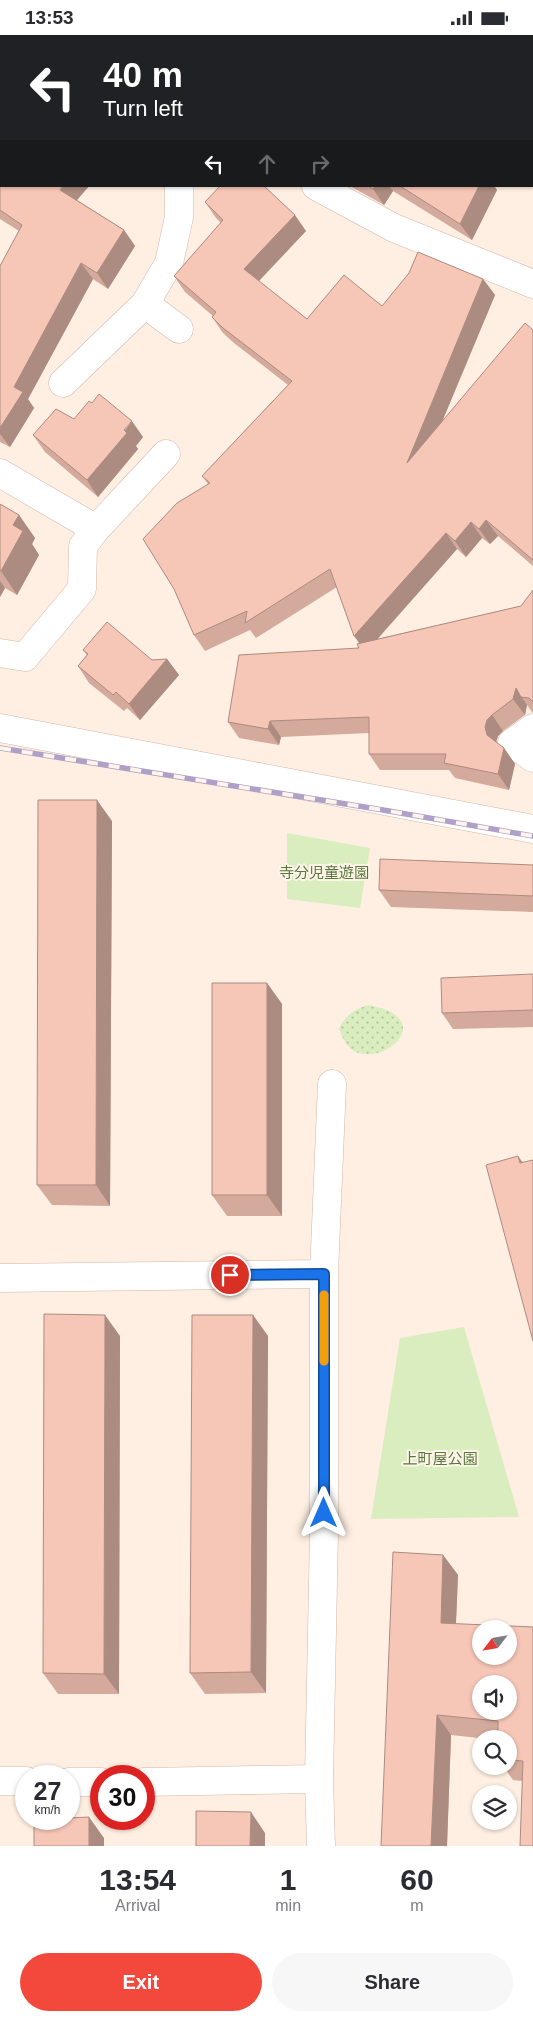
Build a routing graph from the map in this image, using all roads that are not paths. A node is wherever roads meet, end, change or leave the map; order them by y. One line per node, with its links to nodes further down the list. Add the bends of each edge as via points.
1 (179, 187): 4 (street, via 179,217 170,263)
2 (318, 187): 3 (street, via 394,228)
3 (533, 284)
4 (145, 304): 5 (street); 6 (street)
5 (179, 329)
6 (62, 383)
7 (166, 454): 9 (street)
8 (0, 473): 9 (street)
9 (96, 529): 10 (street, via 83,546 82,589 25,657)
10 (0, 653)
11 (0, 728): 14 (street)
12 (533, 728): 13 (street, via 512,743)
13 (533, 758)
14 (533, 829)
15 (332, 1085): 16 (street)
16 (324, 1274): 17 (street); 18 (street, via 324,1533)
17 (0, 1278)
18 (319, 1779): 21 (street); 22 (street)
19 (0, 1781): 20 (street)
20 (15, 1781)
21 (155, 1782)
22 (321, 1846)

